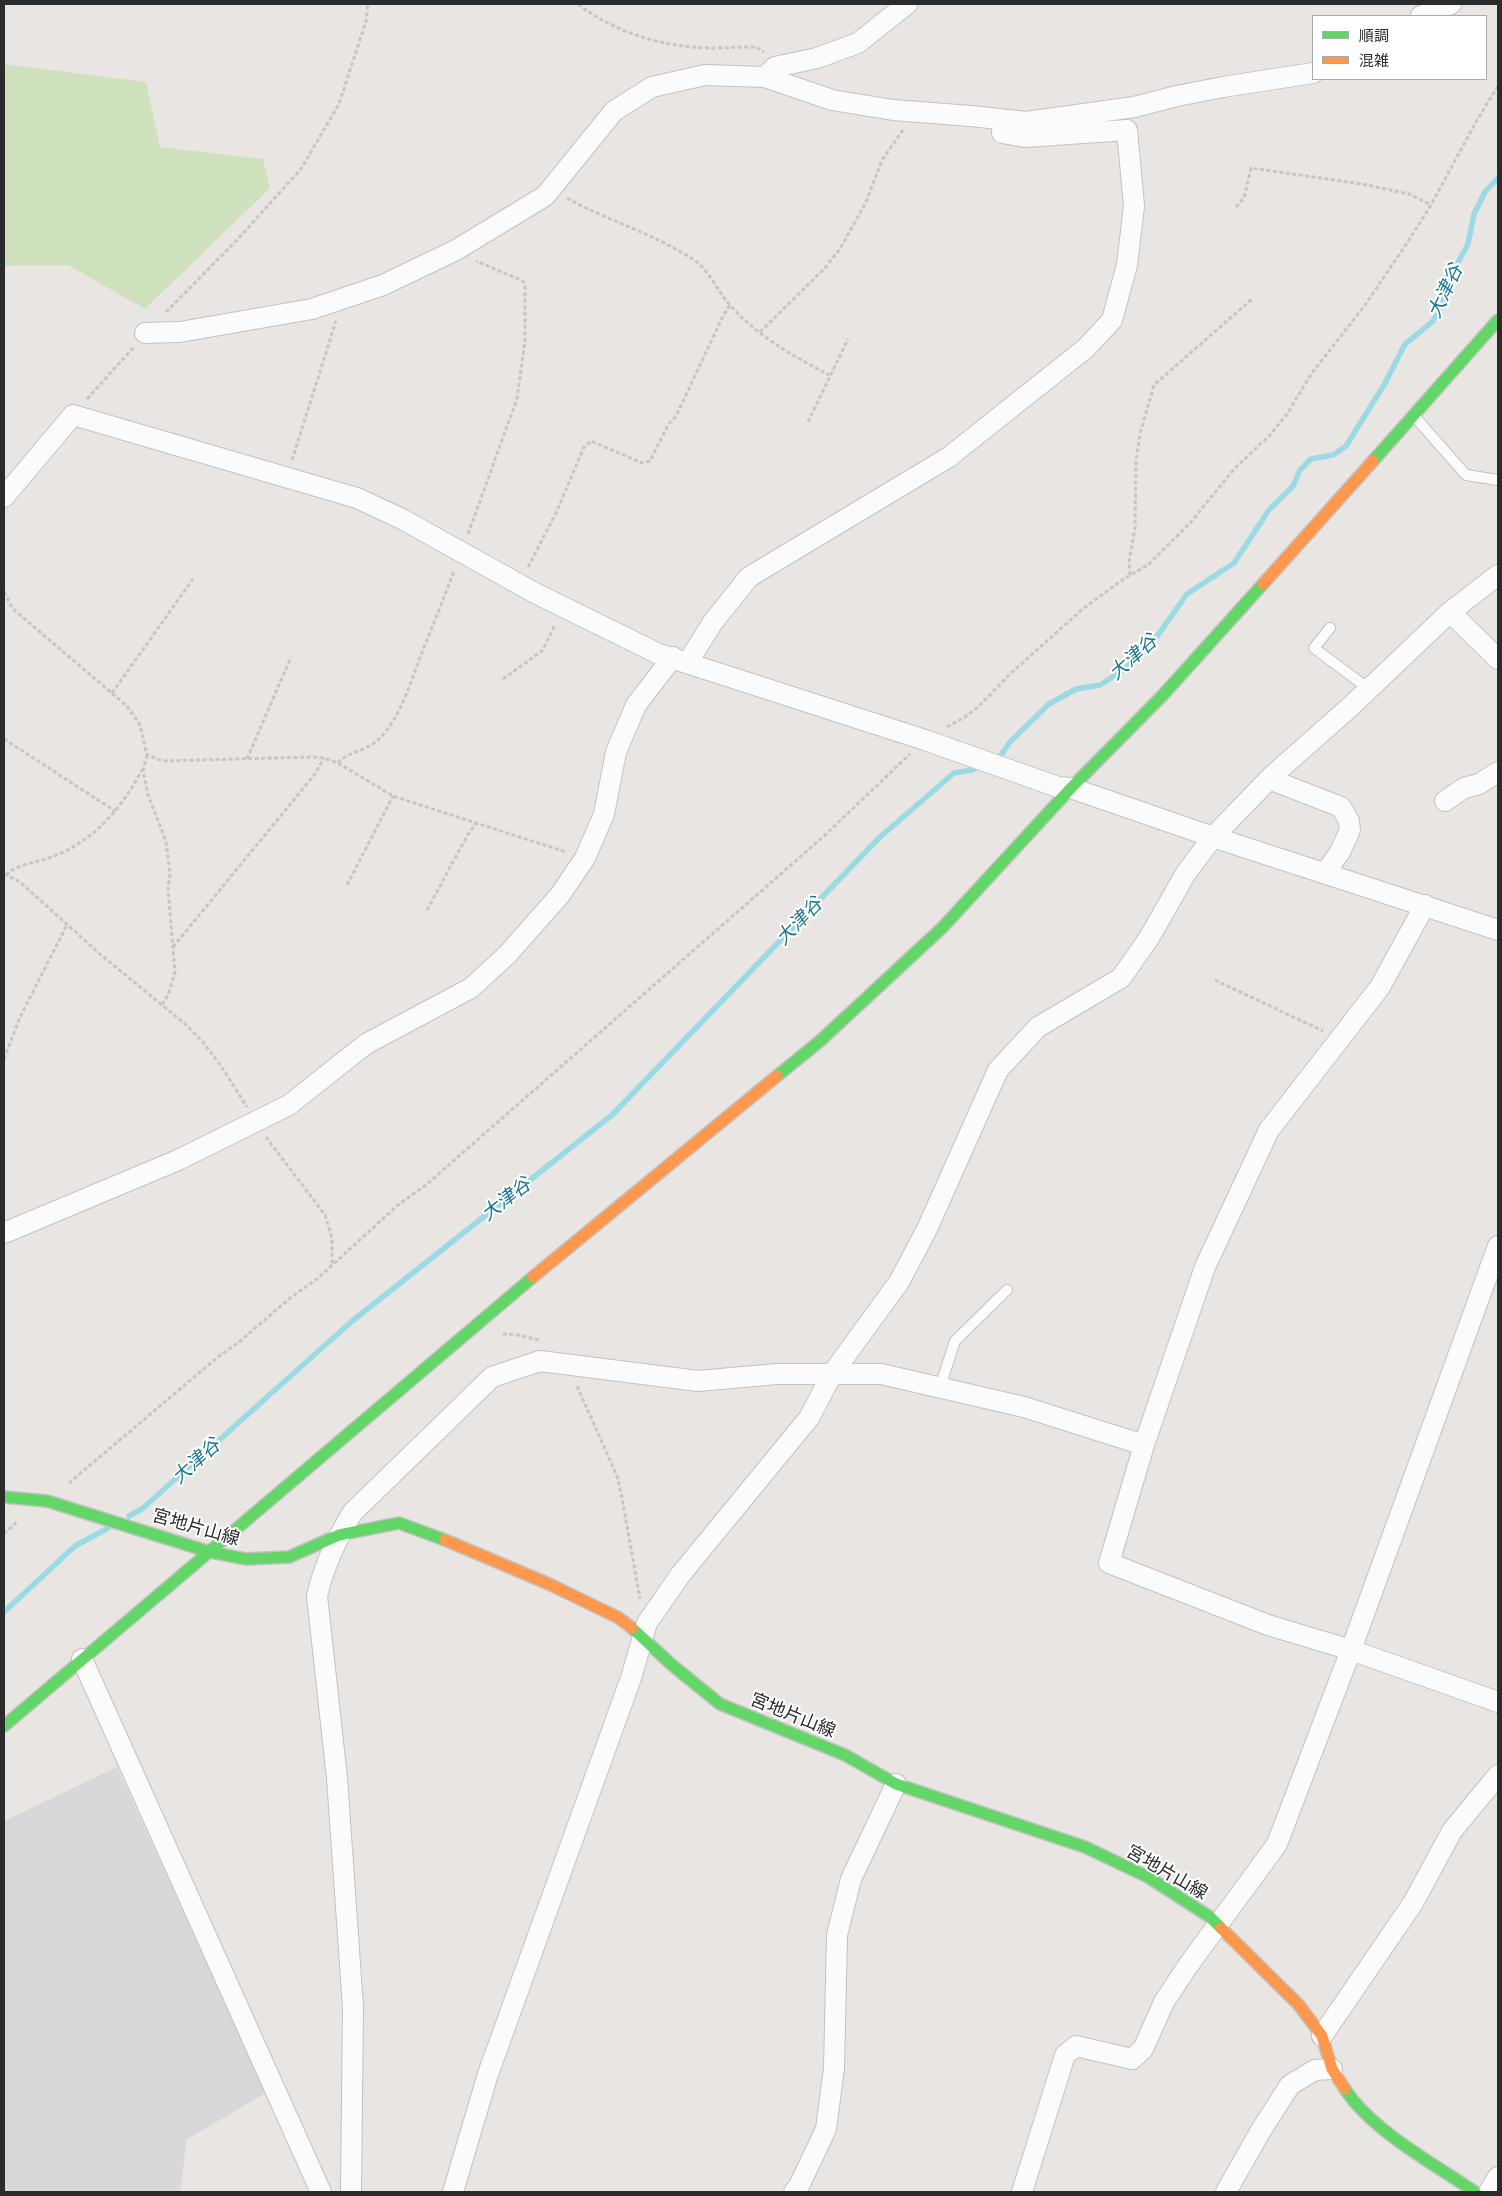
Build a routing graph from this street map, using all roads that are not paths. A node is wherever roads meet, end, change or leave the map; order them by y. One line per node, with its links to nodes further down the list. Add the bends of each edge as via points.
1 (907, 4): 5 (street, via 858,43 836,52 775,67)
2 (1451, 4): 3 (street)
3 (1424, 15)
4 (1312, 73): 6 (street, via 1204,90 1134,107 1026,122)
5 (768, 74): 6 (street, via 832,100 894,110); 8 (street, via 705,75 652,87 614,111 545,196 456,250 383,285 312,309 180,332)
6 (1003, 120): 16 (street, via 1002,133 1025,138 1127,130 1134,206 1127,265 1112,320 1086,348 949,456 749,577)
7 (1498, 320): 9 (street)
8 (145, 333)
9 (1414, 416): 10 (lane, via 1466,474); 20 (street, via 1168,689)
10 (1498, 480)
11 (4, 496): 16 (street, via 73,415 357,498 563,606 659,654)
12 (1498, 575): 13 (street)
13 (1450, 612): 15 (street); 17 (street)
14 (1330, 628): 17 (lane, via 1314,648)
15 (1498, 659)
16 (680, 660): 20 (street); 26 (street, via 636,705 616,752 604,814 585,858 553,903 471,988 366,1044 289,1105 178,1160)
17 (1368, 689): 19 (street)
18 (1498, 772): 21 (street)
19 (1269, 779): 22 (street); 23 (street, via 1341,807 1350,830)
20 (1064, 787): 22 (street); 34 (street, via 942,928 820,1041 568,1248)
21 (1445, 801)
22 (1213, 837): 23 (street); 29 (street, via 1186,873 1149,938 1121,978 1038,1027 998,1070 927,1229 898,1282)
23 (1325, 873): 24 (street)
24 (1425, 905): 25 (street); 31 (street, via 1380,987 1269,1130 1205,1267)
25 (1498, 930)
26 (4, 1233)
27 (1498, 1246): 36 (street)
28 (1007, 1290): 30 (lane, via 955,1341)
29 (832, 1374): 30 (street, via 881,1374); 33 (street, via 777,1374 698,1381 540,1361 492,1376 353,1512); 35 (street, via 809,1418 681,1574)
30 (940, 1388): 31 (street, via 1024,1407)
31 (1144, 1445): 36 (street, via 1108,1563 1268,1625)
32 (4, 1497): 34 (street, 宮地片山線, via 46,1501)
33 (339, 1535): 34 (street, 宮地片山線, via 289,1557 246,1559); 35 (street, 宮地片山線, via 398,1523 549,1584); 47 (street, via 322,1571 317,1596 337,1778 353,2007)
34 (210, 1552): 37 (street)
35 (645, 1630): 41 (street, 宮地片山線, via 672,1665 720,1704 845,1755); 48 (street, via 628,1687 488,2074)
36 (1351, 1650): 38 (street); 42 (street, via 1277,1844)
37 (82, 1658): 39 (street); 46 (street)
38 (1498, 1702)
39 (4, 1726)
40 (1498, 1775): 43 (street, via 1452,1831 1414,1903)
41 (896, 1784): 42 (street, 宮地片山線, via 1085,1847 1148,1877); 49 (street, via 851,1879 837,1935 834,2068 826,2129)
42 (1217, 1924): 43 (street, 宮地片山線, via 1299,2005); 50 (street, via 1164,2002 1143,2049 1132,2059 1076,2046 1065,2055)
43 (1322, 2036): 44 (street, 宮地片山線)
44 (1332, 2070): 51 (street, via 1315,2070 1290,2085); 52 (street, 宮地片山線, via 1354,2103 1389,2133)
45 (1498, 2177): 53 (street)
46 (321, 2192)
47 (351, 2192)
48 (453, 2192)
49 (794, 2192)
50 (1022, 2192)
51 (1226, 2192)
52 (1474, 2192)
53 (1489, 2192)

